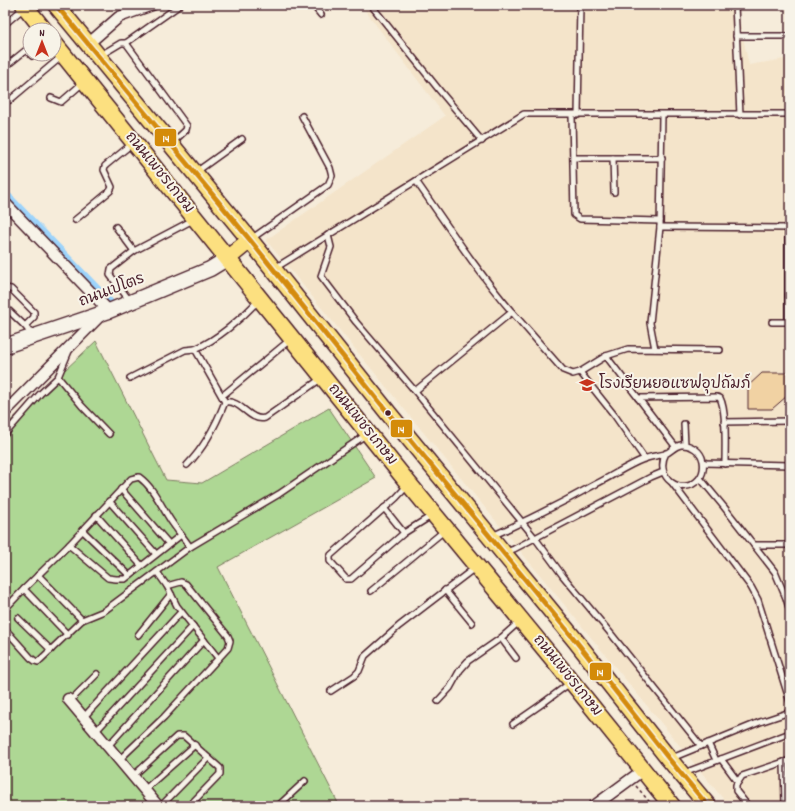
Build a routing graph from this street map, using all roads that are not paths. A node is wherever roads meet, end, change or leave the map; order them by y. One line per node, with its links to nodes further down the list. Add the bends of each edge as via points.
1 (56, 5): 15 (main road, ถนนเพชรเกษม)
2 (152, 5): 15 (street, via 119,17)
3 (180, 5): 14 (lane)
4 (313, 5): 9 (lane)
5 (371, 5): 31 (lane)
6 (580, 5): 26 (lane)
7 (735, 5): 12 (lane)
8 (24, 6): 10 (main road); 11 (lane)
9 (321, 15)
10 (37, 22)
11 (5, 24)
12 (736, 36): 13 (lane); 28 (lane)
13 (790, 36)
14 (126, 43): 18 (lane, via 121,43); 33 (lane, via 187,126)
15 (88, 44): 18 (main road, ถนนเพชรเกษม)
16 (22, 53): 20 (lane)
17 (62, 53): 21 (main road, ถนนเพชรเกษม)
18 (98, 56): 33 (main road, ถนนเพชรเกษม)
19 (47, 62): 23 (lane)
20 (5, 67)
21 (85, 81): 22 (lane, via 61,102); 32 (main road, ถนนเพชรเกษม)
22 (51, 98)
23 (10, 100)
24 (790, 114): 28 (lane)
25 (572, 115): 26 (lane); 31 (lane, via 524,114); 34 (lane)
26 (578, 115): 27 (lane)
27 (662, 115): 28 (lane); 36 (lane)
28 (740, 115)
29 (302, 116): 47 (lane, via 332,176 328,184)
30 (242, 139): 37 (lane)
31 (482, 141): 38 (lane)
32 (134, 142): 41 (main road, ถนนเพชรเกษม); 42 (lane, via 104,166 112,187 110,191)
33 (171, 144): 37 (main road, ถนนเพชรเกษม)
34 (573, 158): 35 (lane); 43 (lane, via 576,218)
35 (613, 158): 36 (lane); 39 (lane)
36 (662, 158): 43 (lane)
37 (196, 173): 47 (main road, ถนนเพชรเกษม)
38 (416, 181): 46 (lane); 55 (lane)
39 (614, 192)
40 (5, 203): 56 (street)
41 (196, 219): 48 (lane); 49 (main road, ถนนเพชรเกษม)
42 (75, 220)
43 (660, 224): 45 (lane); 64 (lane, via 650,323)
44 (116, 227): 48 (lane)
45 (789, 228): 58 (lane)
46 (328, 236): 50 (lane); 71 (lane, via 331,247 321,276)
47 (250, 240): 49 (main road); 50 (main road, ถนนเพชรเกษม)
48 (134, 251): 53 (lane, via 110,272)
49 (228, 258): 52 (main road, ถนนเพชรเกษม); 53 (street, ถนนเปโตร, via 210,269)
50 (273, 269): 104 (main road, ถนนเพชรเกษม)
51 (5, 288): 59 (lane, via 11,289 34,312)
52 (260, 299): 60 (main road, ถนนเพชรเกษม); 63 (lane, via 243,317)
53 (131, 302): 56 (street, ถนนเปโตร)
54 (5, 307): 59 (lane)
55 (512, 312): 67 (lane, via 563,370 573,374); 71 (lane)
56 (102, 314): 59 (street, ถนนเปโตร); 61 (street)
57 (772, 322): 58 (lane)
58 (789, 322)
59 (30, 331): 62 (street, ถนนเปโตร)
60 (292, 338): 69 (main road, ถนนเพชรเกษม); 72 (lane)
61 (73, 343): 68 (lane); 75 (street)
62 (5, 346)
63 (195, 349): 70 (lane, via 185,350); 72 (lane)
64 (655, 349): 65 (lane); 66 (lane, via 628,349)
65 (720, 350)
66 (606, 356): 67 (lane); 73 (lane)
67 (580, 372): 85 (lane, via 615,416)
68 (58, 377): 80 (lane); 81 (lane)
69 (323, 377): 74 (lane, via 265,418 255,418 233,402); 79 (main road, ถนนเพชรเกษม)
70 (130, 378)
71 (415, 392): 99 (lane)
72 (222, 396): 74 (lane)
73 (638, 398): 77 (lane, via 717,397 722,402); 83 (lane)
74 (225, 402): 88 (lane, via 209,437)
75 (5, 412)
76 (790, 421): 77 (lane)
77 (724, 422): 87 (lane)
78 (684, 424): 82 (lane)
79 (368, 433): 92 (main road, ถนนเพชรเกษม); 110 (lane, via 279,494)
80 (5, 434)
81 (109, 434)
82 (685, 445): 83 (lane); 86 (lane, via 699,453)
83 (675, 446): 84 (lane)
84 (666, 453): 85 (lane); 90 (lane)
85 (644, 459): 99 (lane)
86 (704, 463): 87 (lane); 91 (lane)
87 (725, 464): 89 (lane)
88 (187, 465)
89 (790, 465)
90 (663, 472): 93 (lane); 105 (lane)
91 (700, 478): 93 (lane, via 688,485); 108 (lane)
92 (409, 484): 96 (lane); 97 (main road, ถนนเพชรเกษม)
93 (673, 484): 145 (lane, via 751,586 758,600)
94 (121, 489): 95 (lane); 103 (lane, via 127,482 139,477 155,494); 106 (lane)
95 (109, 501): 98 (lane); 112 (lane)
96 (384, 508): 102 (lane); 102 (lane, via 331,555 330,560 346,579 351,579)
97 (434, 514): 100 (main road, ถนนเพชรเกษม); 102 (lane)
98 (96, 515): 101 (lane); 113 (lane)
99 (522, 523): 104 (lane); 105 (lane)
100 (446, 529): 114 (main road, ถนนเพชรเกษม); 121 (lane)
101 (82, 530): 107 (lane); 117 (lane)
102 (404, 533)
103 (181, 535): 106 (lane); 110 (lane)
104 (490, 537): 111 (main road, ถนนเพชรเกษม)
105 (535, 538): 111 (lane); 153 (lane)
106 (169, 544): 112 (lane)
107 (69, 545): 116 (lane); 117 (lane, via 108,578 125,578)
108 (754, 545): 109 (lane); 123 (lane, via 775,572)
109 (790, 545)
110 (190, 547): 115 (lane)
111 (502, 553): 156 (main road, ถนนเพชรเกษม)
112 (156, 554): 113 (lane)
113 (141, 565): 117 (lane)
114 (477, 567): 120 (lane); 129 (main road, ถนนเพชรเกษม)
115 (157, 572): 118 (lane); 128 (lane, via 104,611)
116 (38, 575): 119 (lane); 128 (lane)
117 (129, 575)
118 (167, 586): 122 (lane); 138 (lane, via 181,582 186,584 228,636 228,648)
119 (24, 589): 124 (lane); 133 (lane)
120 (445, 590): 130 (lane); 142 (lane, via 365,656 354,676)
121 (371, 591)
122 (171, 594): 126 (lane); 134 (lane)
123 (788, 598): 125 (lane)
124 (5, 609)
125 (790, 611)
126 (181, 612): 131 (lane); 147 (lane)
127 (18, 618): 137 (lane)
128 (82, 620): 133 (lane)
129 (521, 621): 135 (lane); 141 (main road, ถนนเพชรเกษม)
130 (472, 623)
131 (193, 626): 136 (lane); 149 (lane)
132 (5, 629): 137 (lane, via 35,661 38,662)
133 (68, 634): 137 (lane)
134 (138, 635)
135 (501, 638): 139 (lane); 144 (lane, via 468,661)
136 (204, 640): 138 (lane); 154 (lane)
137 (51, 650)
138 (218, 658): 157 (lane, via 164,716)
139 (516, 658)
140 (97, 674): 143 (lane)
141 (572, 682): 148 (lane); 161 (main road, ถนนเพชรเกษม)
142 (331, 691)
143 (69, 700): 147 (street)
144 (438, 701)
145 (790, 702)
146 (790, 712): 151 (lane)
147 (83, 718): 149 (street)
148 (513, 724)
149 (96, 732): 154 (street)
150 (790, 733): 158 (lane)
151 (708, 743): 153 (lane); 158 (lane)
152 (195, 745): 155 (lane); 162 (lane, via 184,736 177,736); 165 (lane)
153 (701, 746): 156 (lane)
154 (107, 747): 157 (street)
155 (208, 758): 167 (lane); 168 (lane, via 220,768 220,774)
156 (669, 759): 160 (main road, ถนนเพชรเกษม)
157 (118, 760): 162 (street)
158 (719, 760): 160 (lane); 164 (lane)
159 (787, 761): 164 (lane, via 742,776); 174 (lane)
160 (682, 774): 172 (main road, ถนนเพชรเกษม)
161 (637, 775): 170 (street); 171 (main road, ถนนเพชรเกษม)
162 (132, 777): 165 (street)
163 (305, 781): 169 (lane)
164 (738, 782): 173 (lane, via 736,791)
165 (144, 790): 166 (street)
166 (158, 806)
167 (161, 806)
168 (189, 806)
169 (278, 806)
170 (594, 806)
171 (672, 806)
172 (708, 806)
173 (748, 806)
174 (785, 806)

